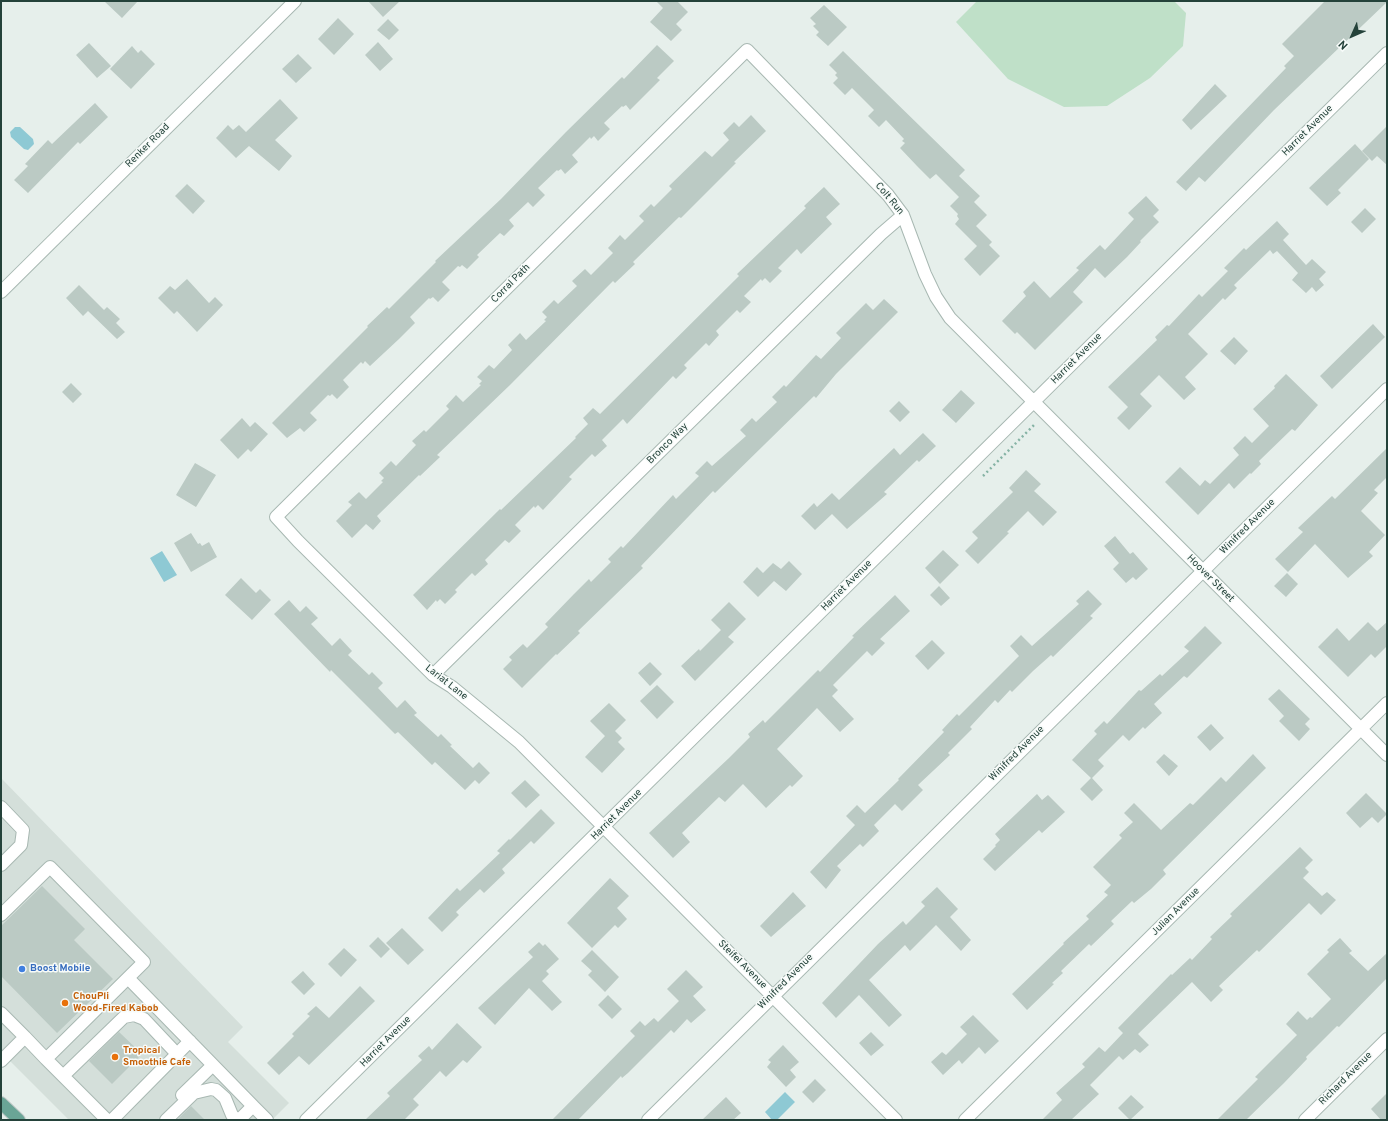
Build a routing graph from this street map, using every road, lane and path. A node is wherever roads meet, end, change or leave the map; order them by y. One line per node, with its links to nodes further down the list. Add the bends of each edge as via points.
1 (295, 1): 5 (street, Renker Road)
2 (747, 50): 4 (street, Colt Run, via 888,195); 10 (street, Corral Path)
3 (1387, 53): 7 (street, Harriet Avenue)
4 (903, 215): 7 (street, Colt Run, via 925,274 950,318); 12 (street, Bronco Way)
5 (1, 292)
6 (1387, 389): 11 (street, Winifred Avenue)
7 (1034, 402): 11 (street, Hoover Street); 17 (street, Harriet Avenue)
8 (1034, 425): 9 (path)
9 (983, 476)
10 (276, 517): 12 (street, Lariat Lane)
11 (1203, 571): 14 (street, Hoover Street); 21 (street, Winifred Avenue)
12 (433, 675): 17 (street, Lariat Lane, via 452,687 519,742)
13 (1387, 703): 14 (street, Julian Avenue)
14 (1361, 729): 15 (street, Hoover Street); 44 (street, Julian Avenue)
15 (1387, 755)
16 (1, 807): 18 (street, via 23,830 21,845)
17 (604, 827): 21 (street, Steifel Avenue); 41 (street, Harriet Avenue)
18 (1, 865)
19 (1, 915): 20 (street, via 50,867 144,962)
20 (128, 978): 25 (street); 27 (street)
21 (772, 996): 42 (street, Winifred Avenue); 43 (street, Steifel Avenue)
22 (1, 1014): 23 (street)
23 (25, 1037): 27 (street); 28 (street)
24 (1387, 1038): 33 (street, Richard Avenue)
25 (190, 1041): 26 (street); 29 (street)
26 (177, 1054): 30 (street, via 144,1020 134,1015 124,1017); 36 (street)
27 (46, 1059): 30 (street)
28 (1, 1061)
29 (213, 1065): 32 (street); 37 (street)
30 (63, 1076): 35 (street)
31 (1, 1103): 34 (main road)
32 (253, 1106): 39 (street); 40 (street)
33 (1310, 1118)
34 (18, 1120)
35 (107, 1120)
36 (112, 1120)
37 (158, 1120)
38 (166, 1120): 39 (street, via 194,1093 210,1089 216,1090 225,1098 232,1115)
39 (238, 1120)
40 (267, 1120)
41 (306, 1120)
42 (648, 1120)
43 (896, 1120)
44 (965, 1120)

